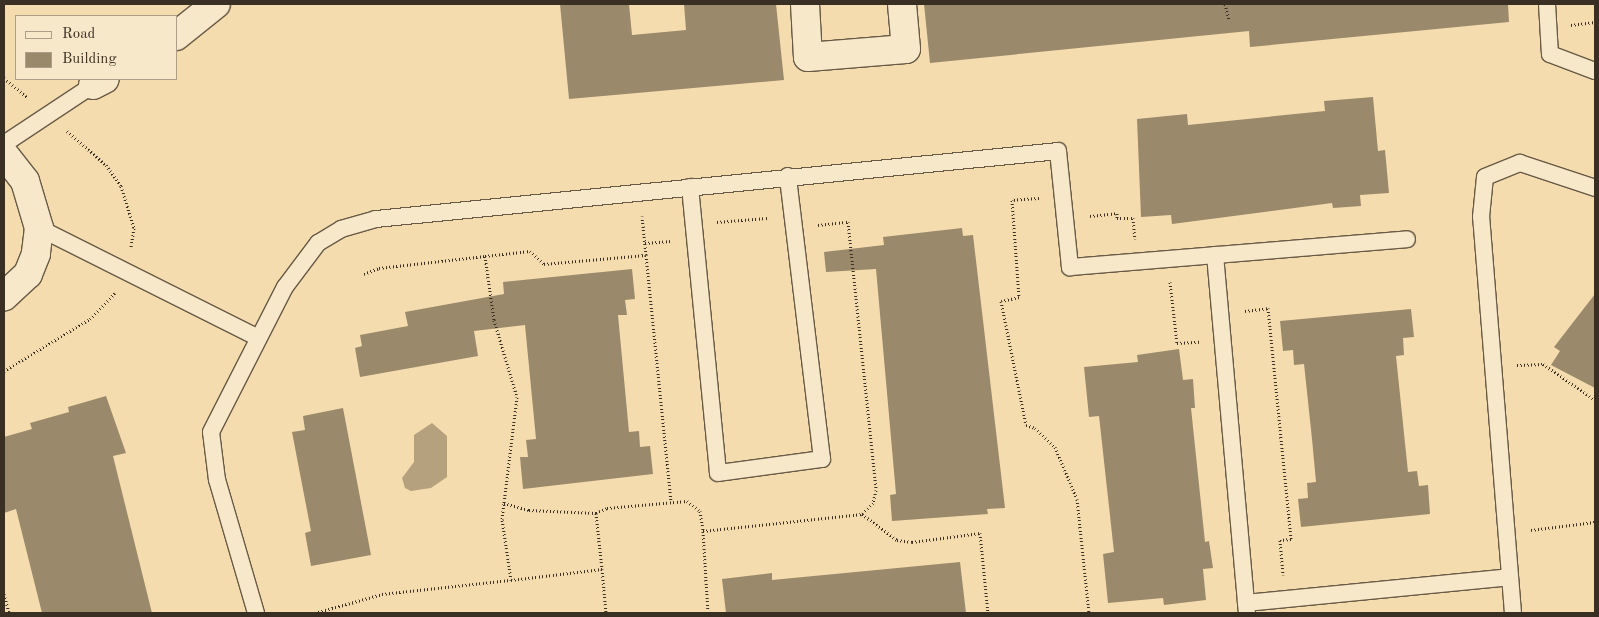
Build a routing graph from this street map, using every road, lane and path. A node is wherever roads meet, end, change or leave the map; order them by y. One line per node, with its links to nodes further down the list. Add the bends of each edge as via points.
1 (216, 4): 7 (street)
2 (805, 4): 3 (street, via 808,57 906,49)
3 (902, 4)
4 (1225, 4): 6 (path)
5 (1547, 4): 8 (lane, via 1550,54)
6 (1229, 20)
7 (178, 34)
8 (1595, 71)
9 (99, 82): 10 (lane)
10 (4, 144)
11 (4, 154): 17 (street, via 25,181)
12 (788, 176): 13 (lane); 13 (lane, via 822,460 718,473); 16 (lane, via 1058,151)
13 (690, 187): 15 (lane)
14 (1595, 188): 27 (lane, via 1520,163 1485,177 1481,217)
15 (625, 193): 19 (path, via 642,213); 26 (lane, via 376,220 341,229 318,243 285,286)
16 (1064, 208): 22 (path, via 1086,216 1117,213 1117,218 1133,218 1136,244); 22 (lane, via 1070,267); 47 (path, via 1037,197 1012,200 1019,297 1001,301 1026,425 1036,428 1055,447 1077,499)
17 (39, 228): 24 (street, via 28,274); 26 (lane)
18 (1407, 239): 20 (lane)
19 (646, 255): 21 (path, via 544,264 530,251); 30 (path)
20 (1215, 255): 22 (lane); 25 (lane)
21 (485, 256): 23 (path, via 379,268); 29 (path, via 494,320 518,397)
22 (1150, 260): 25 (path, via 1170,282 1177,343 1204,342)
23 (364, 274)
24 (4, 296)
25 (1221, 328): 39 (path, via 1249,308 1268,308 1291,539 1280,540); 40 (lane)
26 (257, 337): 42 (lane, via 210,432 217,480)
27 (1493, 367): 28 (path, via 1543,364); 34 (lane)
28 (1595, 400)
29 (504, 502): 31 (path, via 547,512); 37 (path, via 502,519)
30 (671, 502): 31 (path); 33 (path, via 694,503)
31 (596, 513): 35 (path)
32 (1595, 522): 34 (path)
33 (703, 531): 45 (path); 46 (path, via 862,514 897,540 912,542 980,532)
34 (1506, 533): 36 (lane)
35 (602, 569): 37 (path); 44 (path)
36 (1509, 577): 39 (lane); 48 (lane)
37 (511, 580): 43 (path, via 382,594)
38 (4, 594): 41 (path)
39 (1286, 599): 40 (lane)
40 (1246, 608)
41 (9, 613)
42 (256, 613)
43 (314, 613)
44 (606, 613)
45 (708, 613)
46 (988, 613)
47 (1089, 613)
48 (1513, 613)

